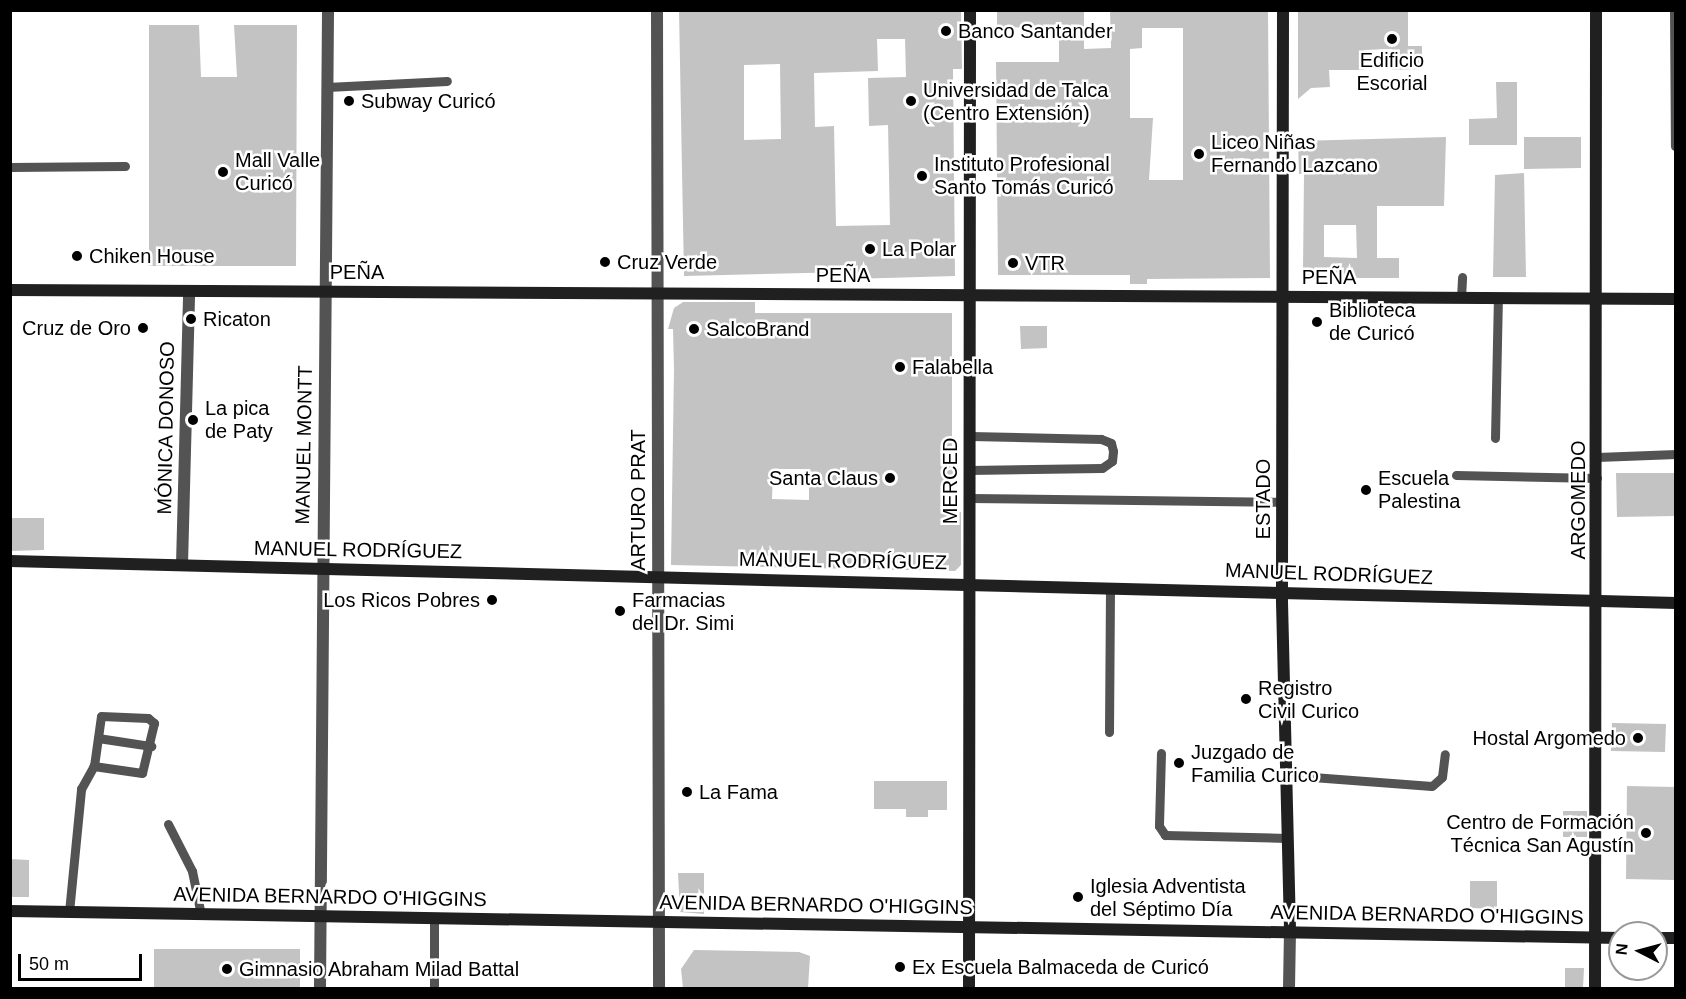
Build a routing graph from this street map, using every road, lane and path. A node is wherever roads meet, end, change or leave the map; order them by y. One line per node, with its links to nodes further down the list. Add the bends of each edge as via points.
1 (328, 10): 8 (street, MANUEL MONTT)
2 (657, 10): 16 (street, ARTURO PRAT)
3 (970, 10): 17 (street, MERCED)
4 (1283, 10): 18 (street, ESTADO)
5 (1596, 10): 21 (street, ARGOMEDO)
6 (1674, 10): 9 (lane)
7 (447, 81): 8 (lane)
8 (327, 87): 15 (street, MANUEL MONTT)
9 (1675, 146)
10 (125, 166): 11 (lane)
11 (10, 167)
12 (1462, 277): 19 (lane)
13 (10, 290): 14 (street, PEÑA)
14 (189, 291): 15 (street, PEÑA); 33 (street, MÓNICA DONOSO)
15 (325, 292): 16 (street, PEÑA); 34 (street, MANUEL MONTT)
16 (657, 293): 17 (street, PEÑA); 35 (street, ARTURO PRAT)
17 (970, 295): 18 (street, PEÑA); 23 (street, MERCED)
18 (1283, 297): 19 (street, PEÑA); 31 (street, ESTADO)
19 (1461, 298): 20 (street, PEÑA)
20 (1498, 298): 21 (street, PEÑA); 24 (lane)
21 (1597, 298): 22 (street, PEÑA); 26 (street, ARGOMEDO)
22 (1676, 299)
23 (970, 436): 27 (street, MERCED); 27 (lane, via 1101,439 1111,443 1113,451 1112,460 1102,468)
24 (1495, 438)
25 (1676, 454): 26 (lane)
26 (1597, 457): 29 (street, ARGOMEDO)
27 (969, 471): 30 (street, MERCED)
28 (1456, 475): 29 (lane)
29 (1597, 478): 39 (street, ARGOMEDO)
30 (969, 498): 31 (lane); 36 (street, MERCED)
31 (1282, 502): 38 (street, ESTADO)
32 (10, 561): 33 (street, MANUEL RODRÍGUEZ)
33 (182, 565): 34 (street, MANUEL RODRÍGUEZ)
34 (322, 568): 35 (street, MANUEL RODRÍGUEZ); 53 (street, MANUEL MONTT)
35 (658, 576): 36 (street, MANUEL RODRÍGUEZ); 55 (street, ARTURO PRAT)
36 (969, 583): 37 (street, MANUEL RODRÍGUEZ); 56 (street, MERCED)
37 (1110, 587): 38 (street, MANUEL RODRÍGUEZ); 41 (lane)
38 (1282, 592): 39 (street, MANUEL RODRÍGUEZ); 47 (street, ESTADO)
39 (1597, 601): 40 (street, MANUEL RODRÍGUEZ); 58 (street, ARGOMEDO)
40 (1676, 603)
41 (1109, 732)
42 (98, 738): 43 (lane); 43 (lane, via 104,713 148,718 154,723); 46 (lane)
43 (151, 746): 46 (lane, via 142,773)
44 (1161, 753): 49 (lane, via 1159,826 1165,835)
45 (1445, 754): 47 (lane, via 1442,777 1431,786)
46 (94, 766): 51 (lane, via 81,789)
47 (1286, 775): 49 (street, ESTADO)
48 (168, 824): 52 (lane, via 192,871)
49 (1287, 838): 57 (street, ESTADO)
50 (10, 911): 51 (street, AVENIDA BERNARDO O'HIGGINS)
51 (69, 912): 52 (street, AVENIDA BERNARDO O'HIGGINS)
52 (201, 915): 53 (street, AVENIDA BERNARDO O'HIGGINS)
53 (321, 916): 54 (street, AVENIDA BERNARDO O'HIGGINS); 60 (street, MANUEL MONTT)
54 (434, 918): 55 (street, AVENIDA BERNARDO O'HIGGINS); 61 (lane)
55 (659, 922): 56 (street, AVENIDA BERNARDO O'HIGGINS); 62 (street, ARTURO PRAT)
56 (969, 927): 57 (street, AVENIDA BERNARDO O'HIGGINS); 63 (street, MERCED)
57 (1290, 932): 58 (street, AVENIDA BERNARDO O'HIGGINS); 64 (street, ESTADO)
58 (1596, 937): 59 (street, AVENIDA BERNARDO O'HIGGINS); 65 (street, ARGOMEDO)
59 (1608, 938)
60 (320, 988)
61 (434, 988)
62 (659, 988)
63 (969, 988)
64 (1289, 988)
65 (1595, 988)

